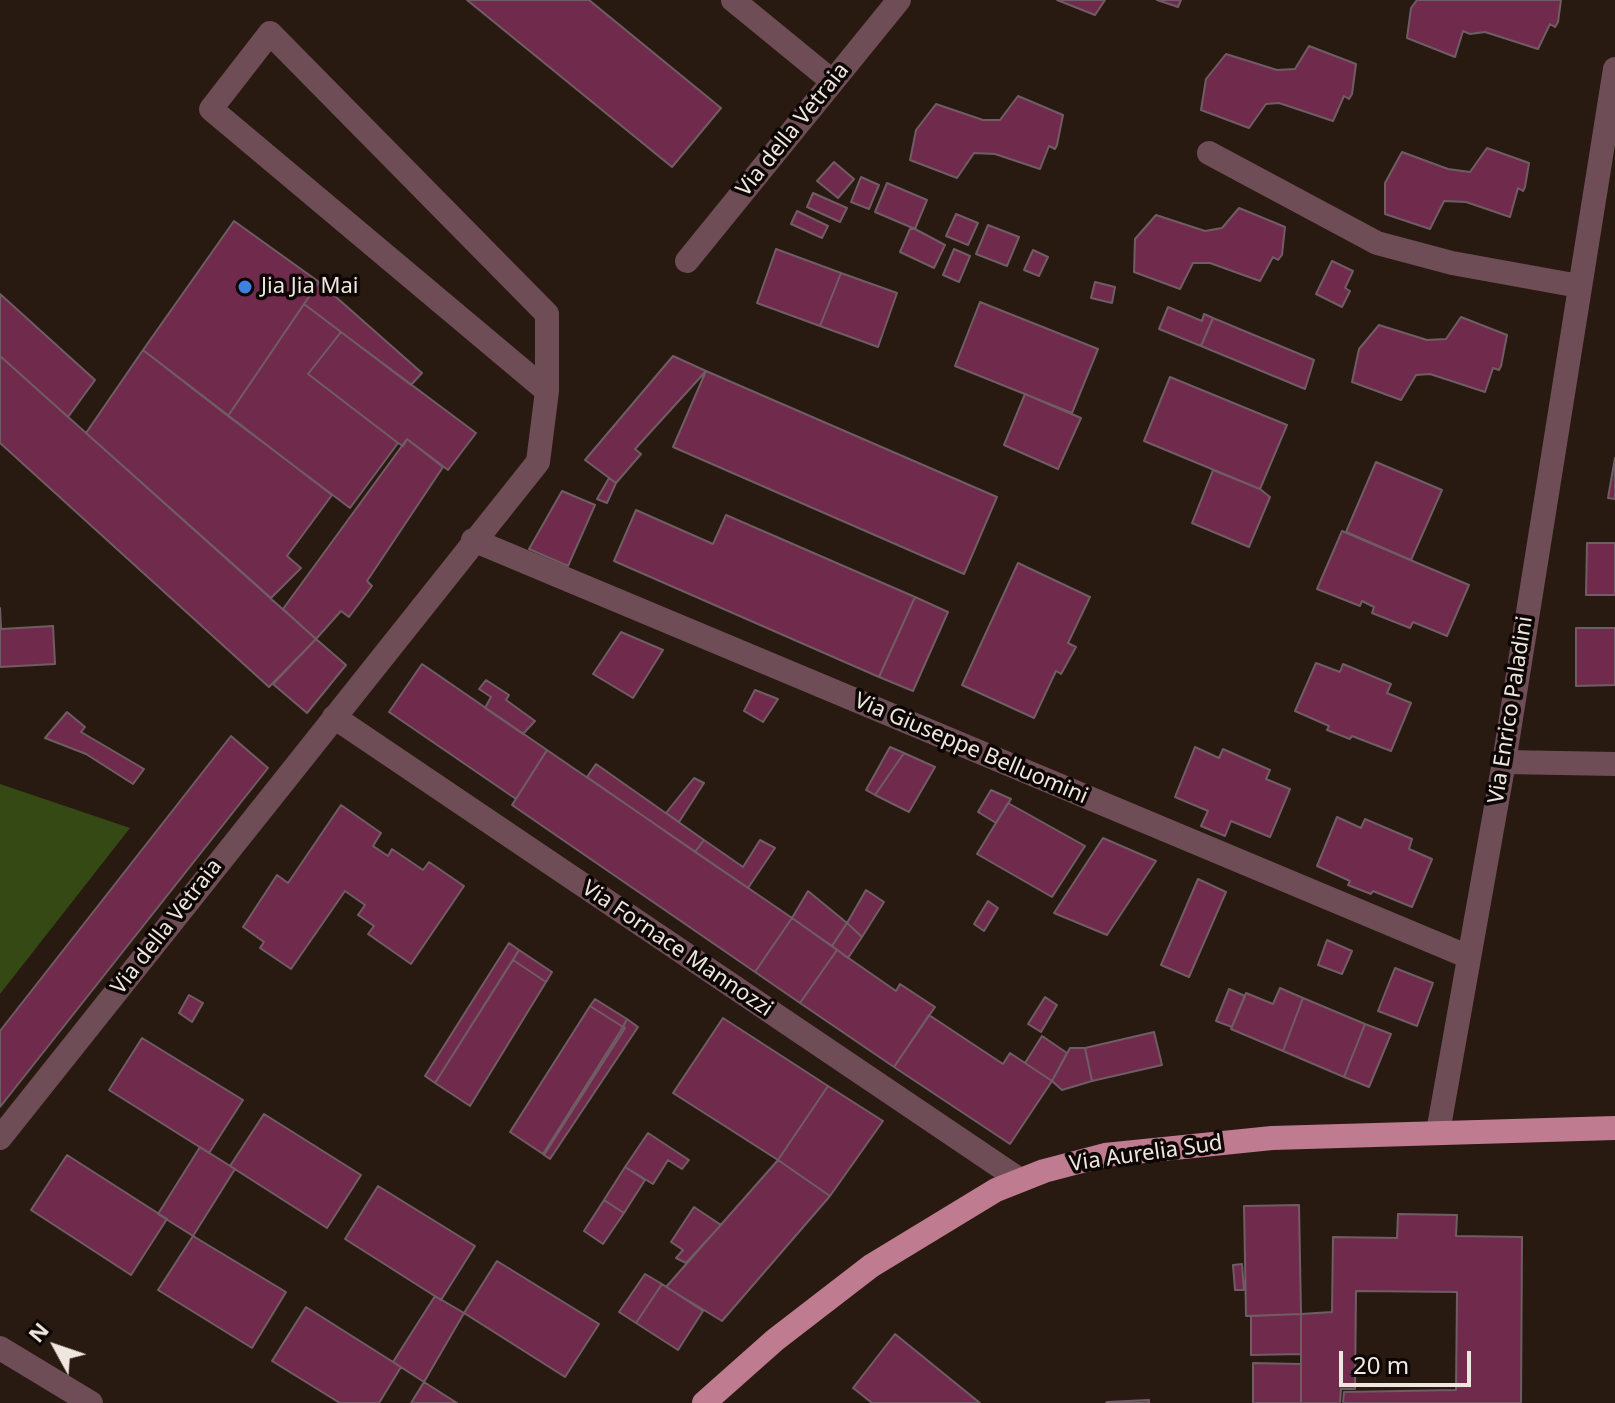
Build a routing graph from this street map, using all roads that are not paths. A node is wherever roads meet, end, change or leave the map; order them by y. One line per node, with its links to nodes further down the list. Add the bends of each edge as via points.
1 (733, 0): 4 (street)
2 (899, 0): 4 (street, Via della Vetraia)
3 (1615, 69): 7 (street, Via Enrico Paladini)
4 (832, 81): 6 (street, Via della Vetraia)
5 (1209, 153): 7 (street, via 1377,243)
6 (687, 261)
7 (1579, 286): 11 (street, Via Enrico Paladini)
8 (547, 391): 8 (street, Via della Vetraia, via 547,314 270,33 211,109); 9 (street, Via della Vetraia, via 538,462)
9 (473, 540): 10 (street, Via della Vetraia); 13 (street, Via Giuseppe Belluomini)
10 (334, 717): 16 (street, Via della Vetraia); 17 (street, Via Fornace Mannozzi)
11 (1504, 762): 12 (street); 13 (street, Via Enrico Paladini)
12 (1615, 764)
13 (1469, 957): 15 (street, Via Enrico Paladini)
14 (1615, 1128): 15 (main road, Via Aurelia Sud)
15 (1438, 1132): 17 (main road, Via Aurelia Sud, via 1320,1134 1105,1155)
16 (0, 1138)
17 (1020, 1180): 20 (main road, Via Aurelia Sud, via 968,1205 871,1266)
18 (0, 1348): 19 (street)
19 (91, 1403)
20 (704, 1403)

